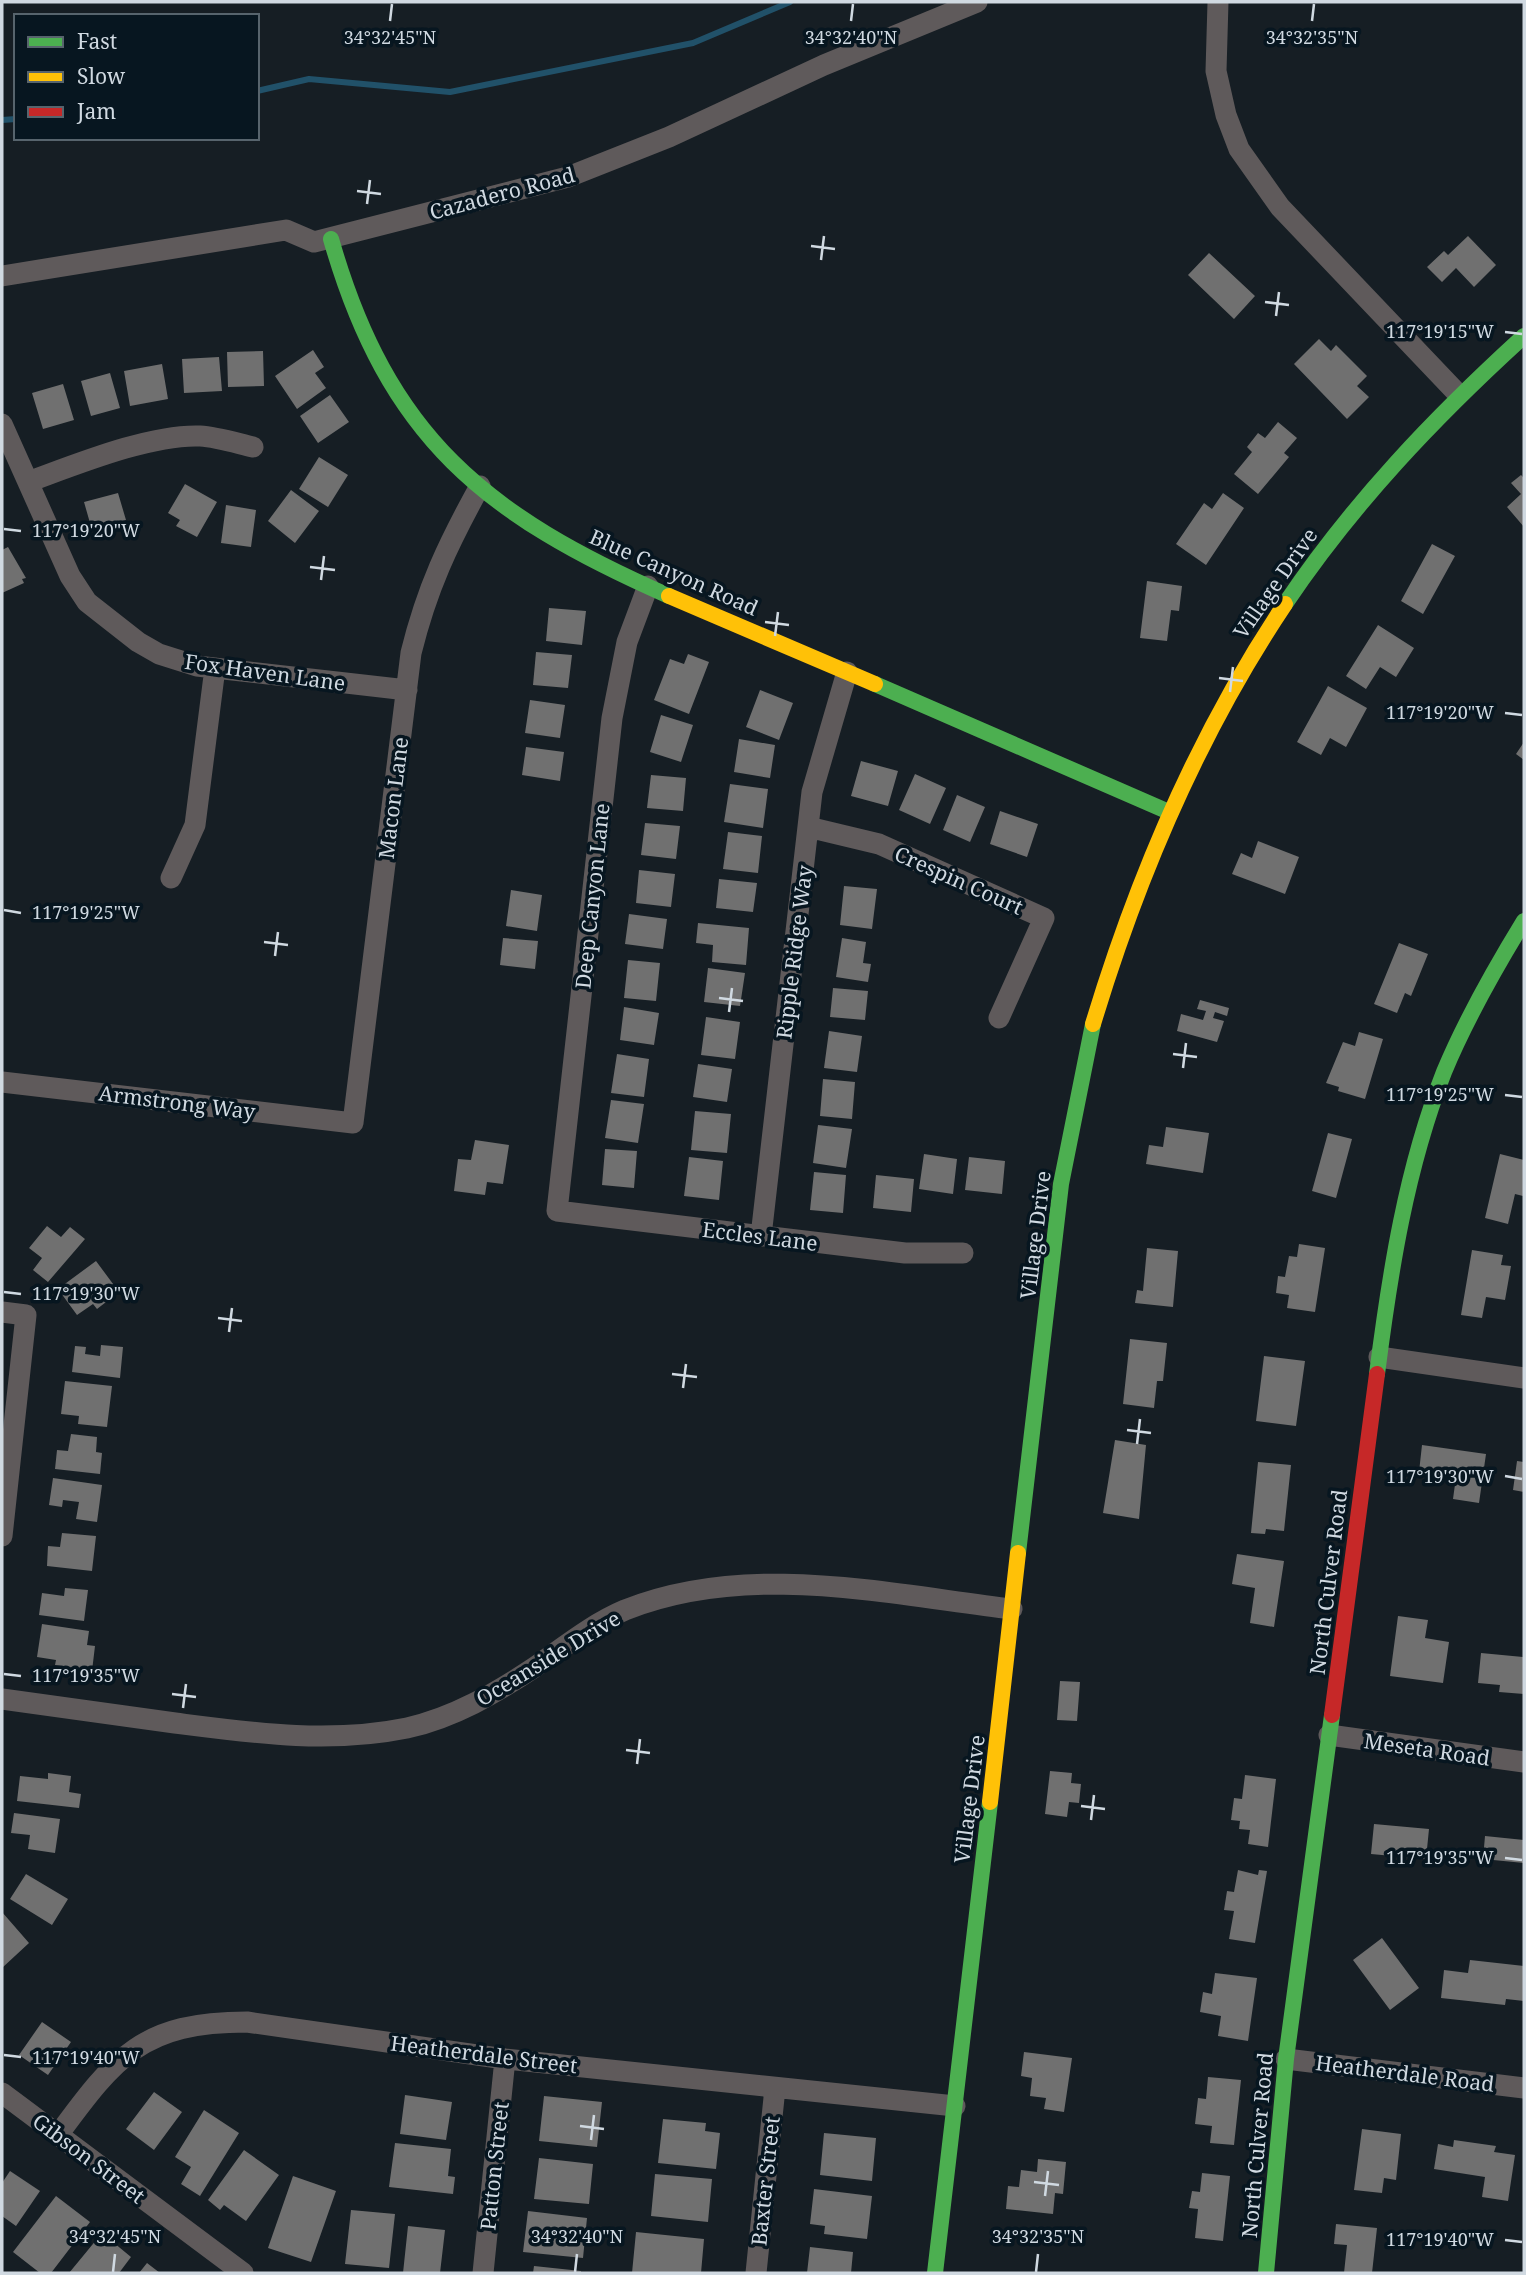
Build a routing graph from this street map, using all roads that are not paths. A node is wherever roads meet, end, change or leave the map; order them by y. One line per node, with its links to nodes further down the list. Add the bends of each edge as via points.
1 (978, 2): 3 (street, Cazadero Road, via 568,177)
2 (1218, 2): 6 (street, via 1216,71 1239,149 1280,207)
3 (331, 239): 4 (street, Cazadero Road, via 314,243 286,230); 10 (street, Blue Canyon Road, via 363,334 391,388 435,446)
4 (2, 276)
5 (1524, 336): 6 (street, Village Drive)
6 (1458, 394): 15 (street, Village Drive, via 1396,458 1302,576 1248,659)
7 (2, 424): 9 (street, Fox Haven Lane)
8 (253, 447): 9 (street, via 200,436 177,438 98,457)
9 (28, 482): 12 (street, Fox Haven Lane, via 70,576 87,602 159,654)
10 (480, 486): 11 (street, Blue Canyon Road, via 562,544); 14 (street, Macon Lane, via 445,549 426,598 411,653)
11 (648, 586): 13 (street, Blue Canyon Road); 22 (street, Deep Canyon Lane, via 624,653 612,718)
12 (215, 668): 14 (street, Fox Haven Lane); 17 (street, via 195,825)
13 (847, 672): 15 (street, Blue Canyon Road); 16 (street, Ripple Ridge Way, via 822,752)
14 (407, 690): 21 (street, Macon Lane)
15 (1169, 812): 29 (street, Village Drive, via 1118,940 1075,1098)
16 (808, 827): 19 (street, Crespin Court, via 879,844 1044,918); 23 (street, Ripple Ridge Way)
17 (171, 878)
18 (1524, 921): 26 (street, North Culver Road, via 1484,986 1443,1074 1391,1265)
19 (999, 1018)
20 (2, 1082): 21 (street, Armstrong Way)
21 (353, 1123)
22 (557, 1211): 23 (street, Eccles Lane)
23 (761, 1236): 24 (street, Eccles Lane, via 905,1253)
24 (963, 1253)
25 (2, 1311): 28 (street, via 26,1315)
26 (1379, 1357): 27 (street); 31 (street, North Culver Road)
27 (1524, 1378)
28 (2, 1536)
29 (1012, 1609): 30 (street, Oceanside Drive, via 809,1585 760,1583 690,1591 624,1611 499,1690 457,1711 410,1727 326,1738 270,1735); 38 (street, Village Drive)
30 (2, 1699)
31 (1329, 1735): 32 (street, Meseta Road); 34 (street, North Culver Road)
32 (1524, 1762)
33 (505, 2059): 35 (street, Heatherdale Street); 39 (street, Heatherdale Street, via 247,2022 209,2022 136,2047 102,2075); 41 (street, Patton Street)
34 (1286, 2059): 36 (street, Heatherdale Road); 44 (street, North Culver Road)
35 (775, 2088): 38 (street, Heatherdale Street); 42 (street, Baxter Street)
36 (1524, 2088)
37 (2, 2093): 39 (street, Gibson Street)
38 (954, 2106): 43 (street, Village Drive)
39 (58, 2135): 40 (street, Gibson Street)
40 (243, 2273)
41 (483, 2273)
42 (756, 2273)
43 (935, 2273)
44 (1266, 2273)

